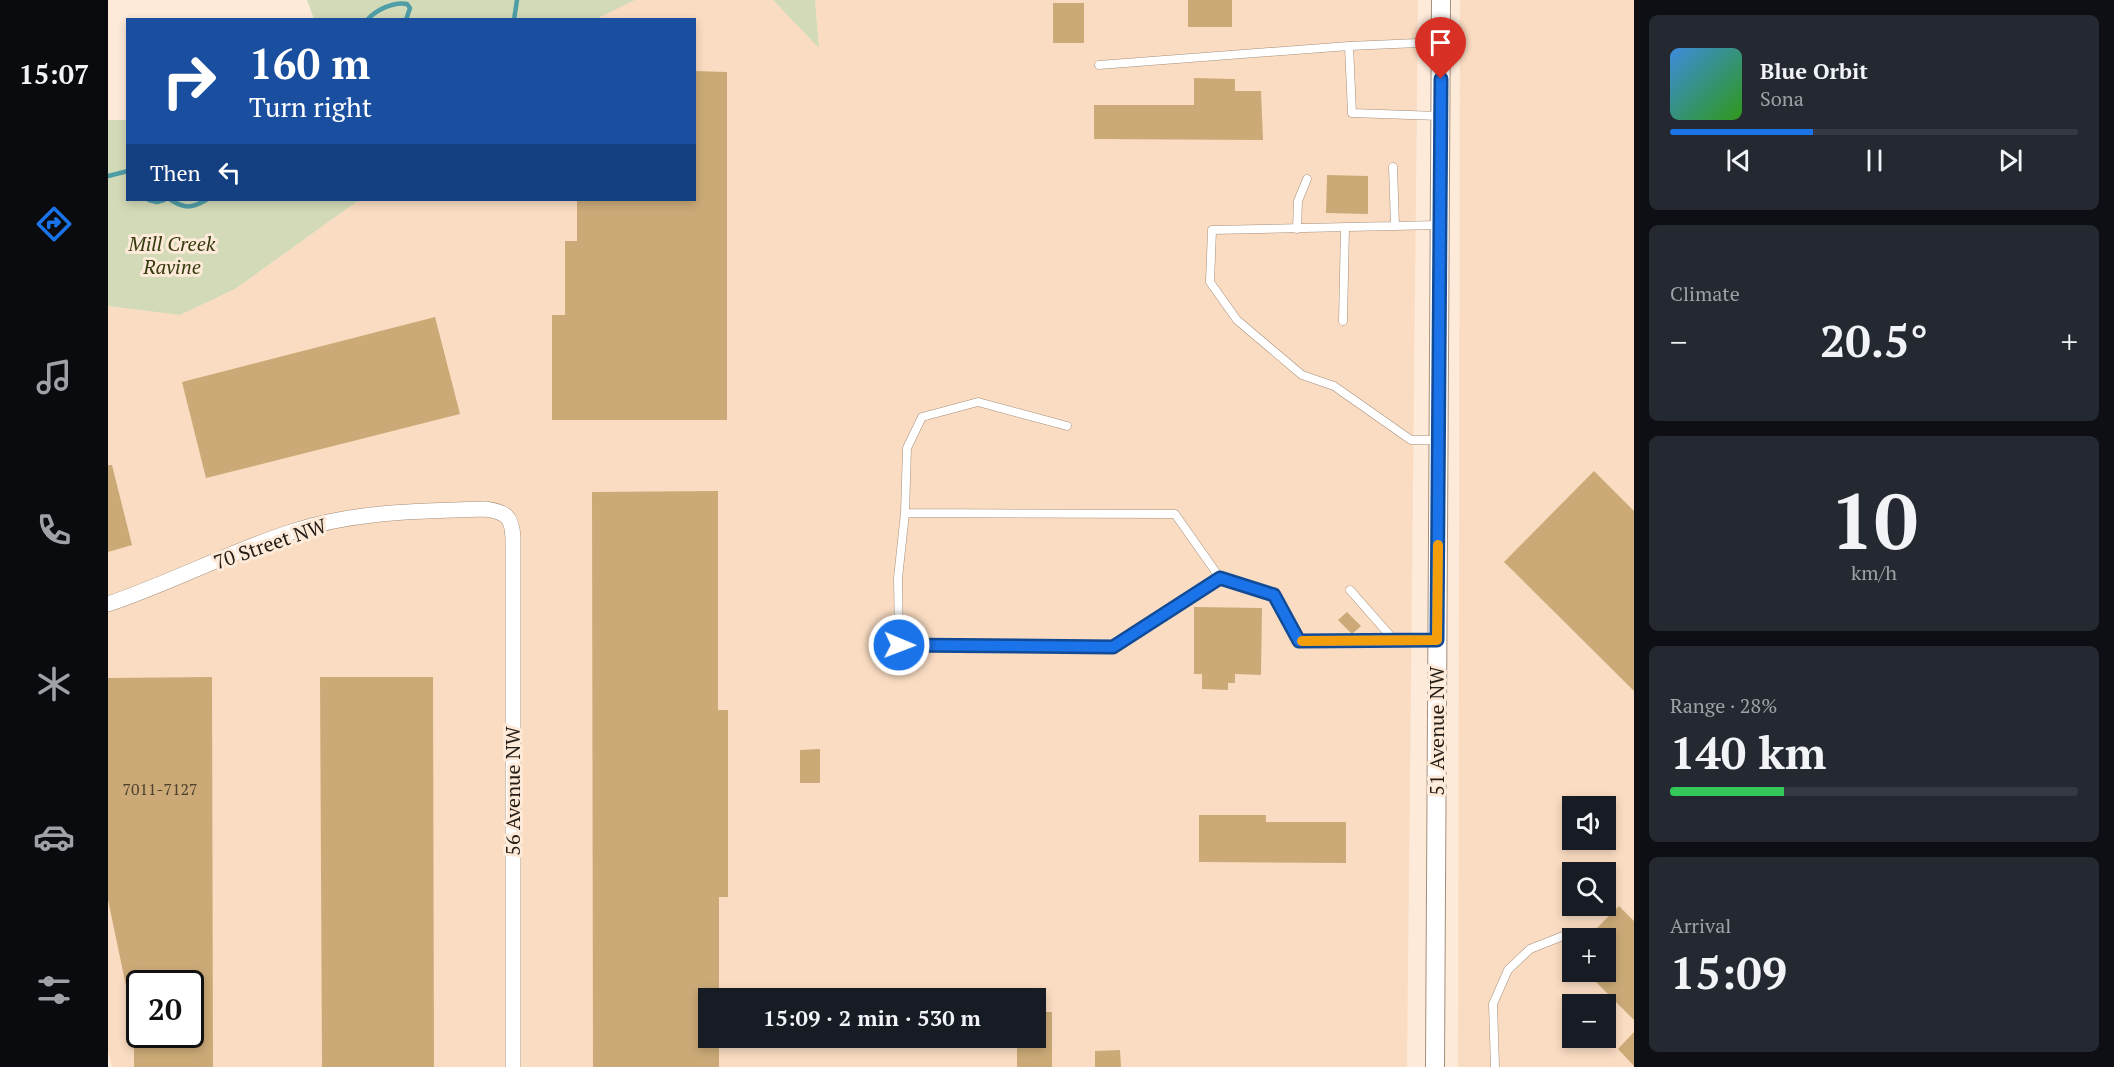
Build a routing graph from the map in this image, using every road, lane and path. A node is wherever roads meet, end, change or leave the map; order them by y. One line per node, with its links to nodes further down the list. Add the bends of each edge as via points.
1 (1441, 0): 2 (street, 51 Avenue NW)
2 (1441, 42): 3 (lane); 5 (street, 51 Avenue NW)
3 (1349, 46): 4 (lane); 5 (lane, via 1352,113)
4 (1099, 65)
5 (1441, 116): 8 (street, 51 Avenue NW)
6 (1393, 167): 9 (lane)
7 (1307, 179): 11 (lane, via 1298,201)
8 (1440, 225): 9 (lane); 14 (street, 51 Avenue NW)
9 (1395, 226): 10 (lane)
10 (1345, 228): 11 (lane); 12 (lane)
11 (1297, 229): 14 (lane, via 1212,230 1210,282 1237,320 1302,375 1334,386 1411,440)
12 (1343, 321)
13 (1067, 426): 15 (lane, via 978,402 922,417 907,448)
14 (1438, 440): 21 (street, 51 Avenue NW)
15 (905, 513): 17 (lane, via 1175,514); 17 (lane, via 898,578 899,645 1113,647)
16 (508, 517): 19 (street, 70 Street NW, via 485,509 360,515 290,532); 23 (street, 56 Avenue NW, via 513,538)
17 (1220, 578): 20 (lane, via 1274,595 1299,641)
18 (1350, 590): 20 (lane)
19 (108, 604)
20 (1394, 640): 21 (lane)
21 (1437, 640): 24 (street, 51 Avenue NW)
22 (1562, 936): 25 (lane, via 1530,950 1508,970 1493,1004)
23 (513, 1067)
24 (1435, 1067)
25 (1495, 1067)

